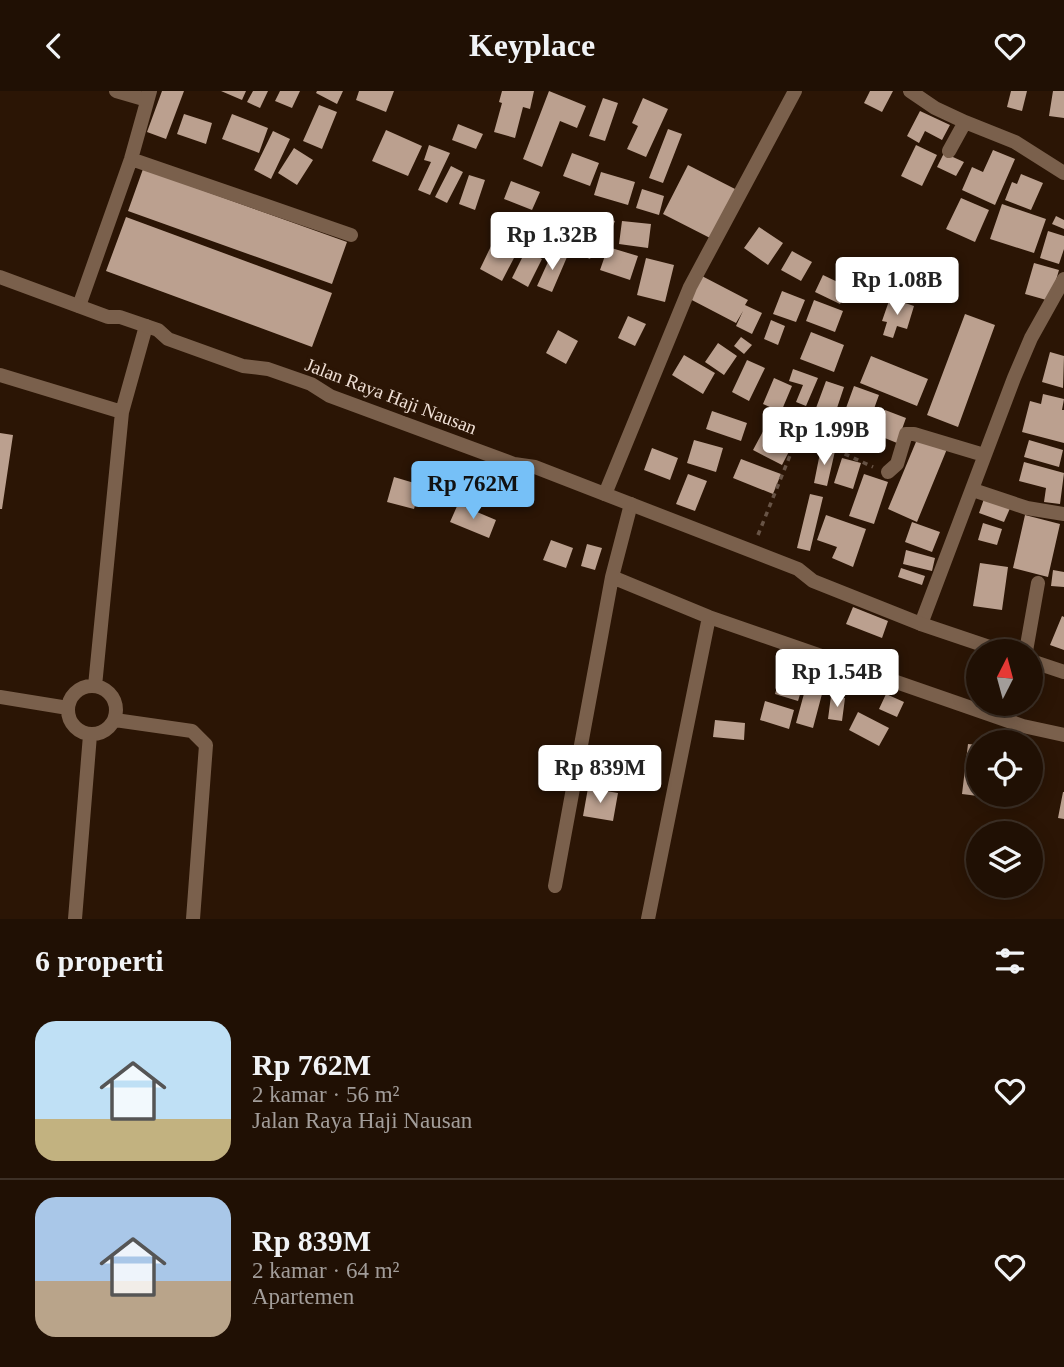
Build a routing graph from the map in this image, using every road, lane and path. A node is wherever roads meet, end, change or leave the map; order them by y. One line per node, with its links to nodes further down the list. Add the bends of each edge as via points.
1 (116, 91): 4 (street)
2 (914, 94): 5 (street)
3 (793, 95): 19 (street, via 690,287)
4 (149, 96): 7 (street)
5 (965, 122): 6 (street); 8 (street, via 1015,142)
6 (949, 151)
7 (131, 159): 9 (street); 12 (street)
8 (1064, 173)
9 (351, 235)
10 (0, 277): 12 (street, Jalan Raya Haji Nausan)
11 (1064, 279): 16 (street, via 1031,338)
12 (79, 306): 13 (street, Jalan Raya Haji Nausan)
13 (146, 326): 15 (street); 19 (street, Jalan Raya Haji Nausan, via 168,339 311,384 330,396)
14 (0, 375): 15 (street)
15 (122, 412): 31 (street)
16 (984, 455): 17 (street, via 906,434 897,464); 18 (street)
17 (888, 472): 22 (path, via 805,440 791,453)
18 (973, 490): 21 (street); 26 (street)
19 (606, 495): 20 (street, Jalan Raya Haji Nausan)
20 (631, 503): 23 (street); 26 (street, Jalan Raya Haji Nausan)
21 (1064, 514)
22 (758, 534)
23 (612, 577): 25 (street); 37 (street)
24 (1038, 583): 28 (street)
25 (709, 617): 36 (street, via 1023,726); 40 (street)
26 (921, 624): 27 (street, Jalan Raya Haji Nausan)
27 (966, 639)
28 (1028, 639)
29 (1043, 665): 30 (street)
30 (1064, 672)
31 (95, 686): 33 (street, via 74,694); 34 (street, via 114,697)
32 (0, 697): 33 (street)
33 (68, 708): 35 (street, via 71,723)
34 (115, 720): 35 (street, via 105,731); 39 (street, via 192,731 206,745)
35 (90, 735): 38 (street)
36 (1064, 735)
37 (555, 886)
38 (75, 919)
39 (193, 919)
40 (648, 919)

